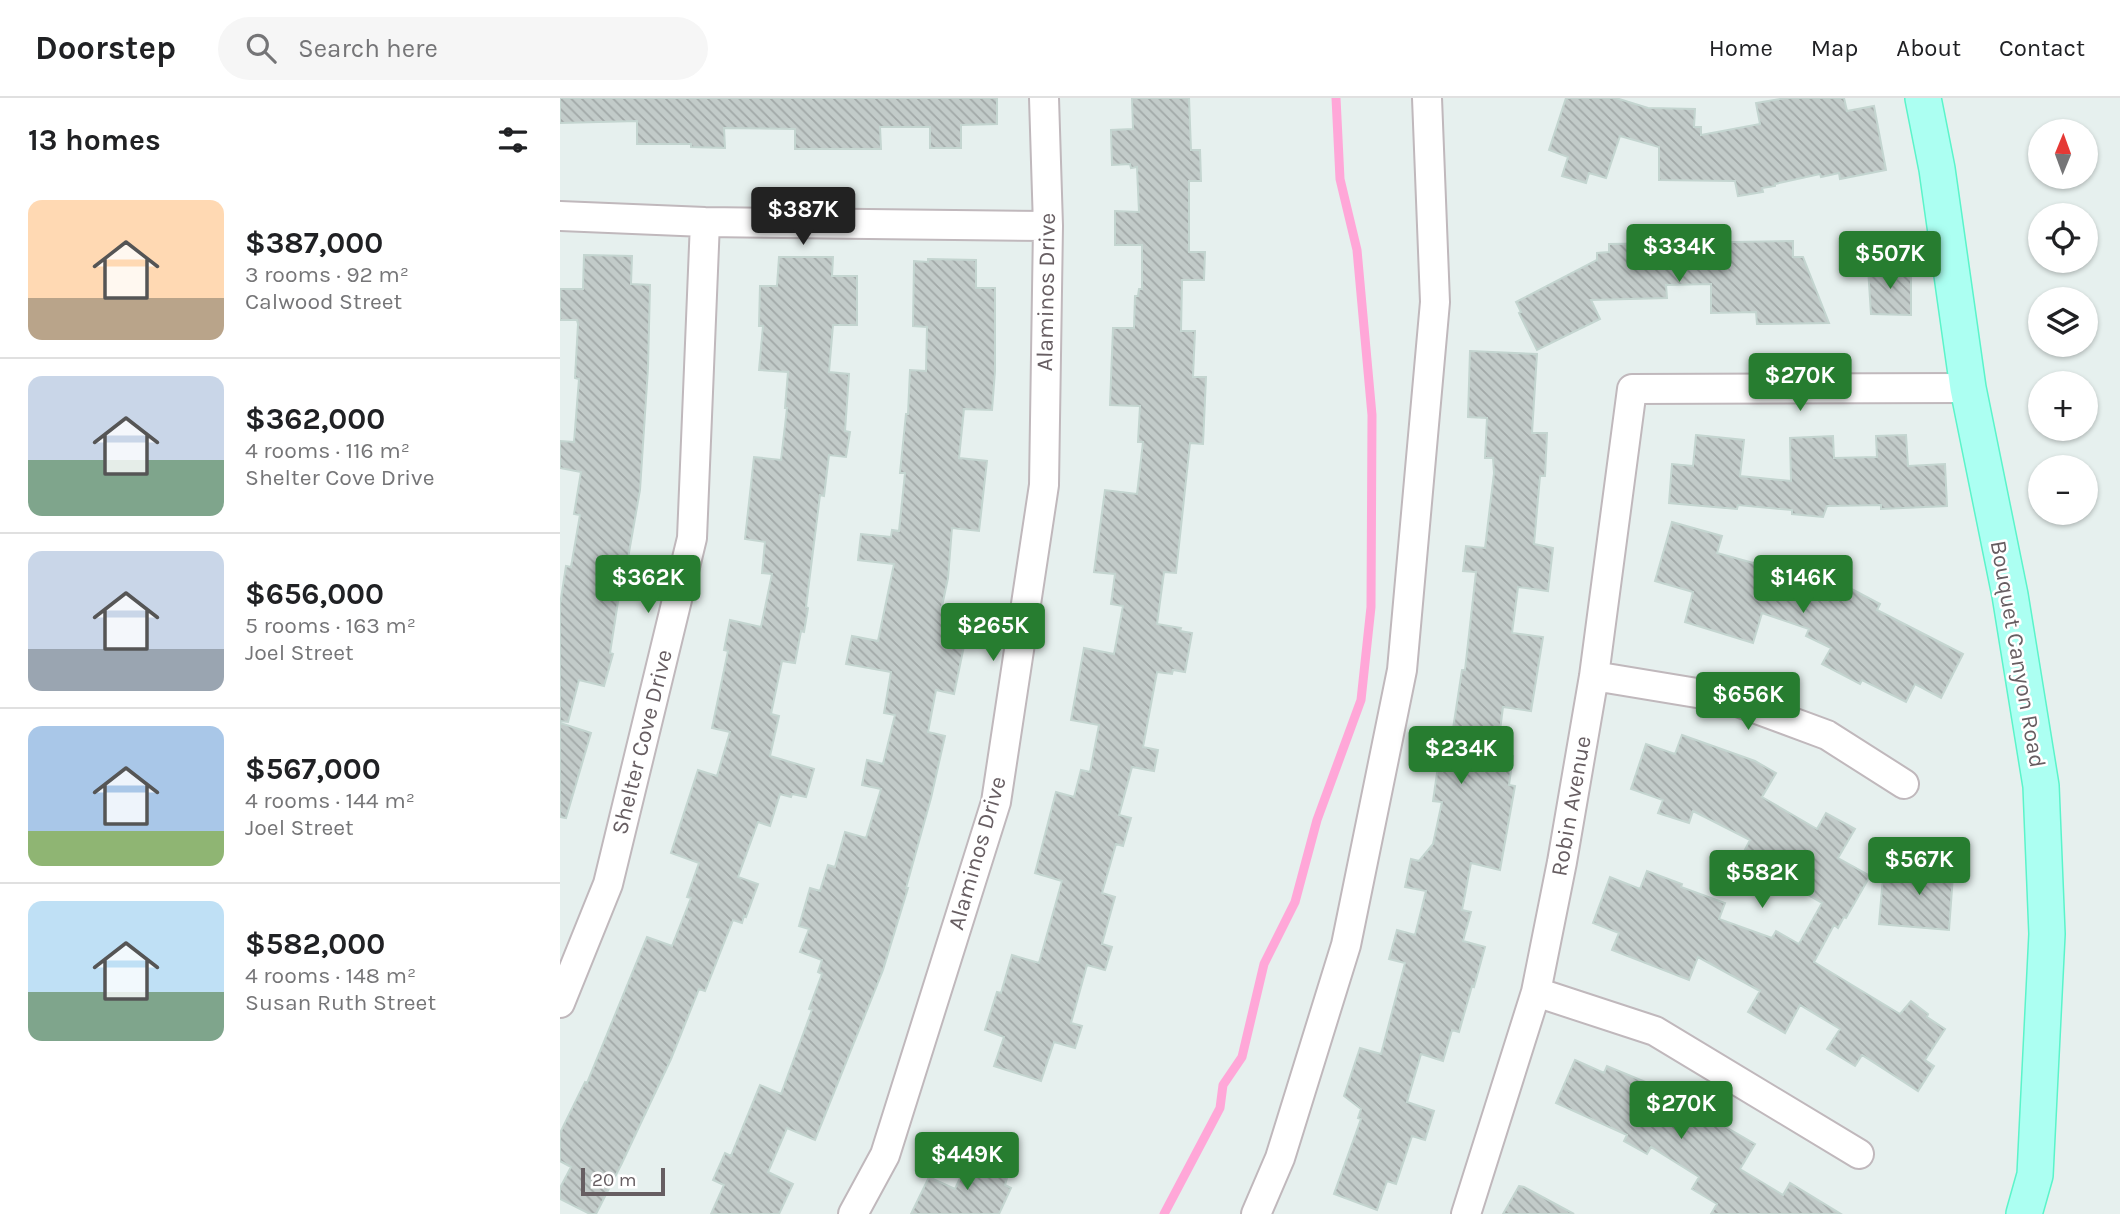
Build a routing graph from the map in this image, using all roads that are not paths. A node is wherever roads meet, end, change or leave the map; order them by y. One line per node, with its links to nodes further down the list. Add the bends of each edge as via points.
1 (1044, 98): 6 (street, Alaminos Drive)
2 (1427, 98): 14 (street, via 1435,302 1402,670 1346,945 1280,1158)
3 (1923, 98): 7 (main road, Bouquet Canyon Road)
4 (560, 216): 5 (street)
5 (705, 222): 6 (street); 11 (street, Shelter Cove Drive, via 692,538 608,884)
6 (1048, 226): 13 (street, Alaminos Drive, via 1044,485 996,802 885,1155)
7 (1968, 388): 8 (street, Robin Avenue, via 1632,389); 16 (main road, Bouquet Canyon Road, via 2010,595 2041,786 2047,934 2035,1175)
8 (1594, 676): 9 (street, via 1727,698 1827,735); 10 (street, Robin Avenue)
9 (1904, 784)
10 (1536, 992): 12 (street, via 1655,1031); 15 (street, Robin Avenue)
11 (560, 1003)
12 (1859, 1154)
13 (853, 1214)
14 (1256, 1214)
15 (1466, 1214)
16 (2024, 1214)

